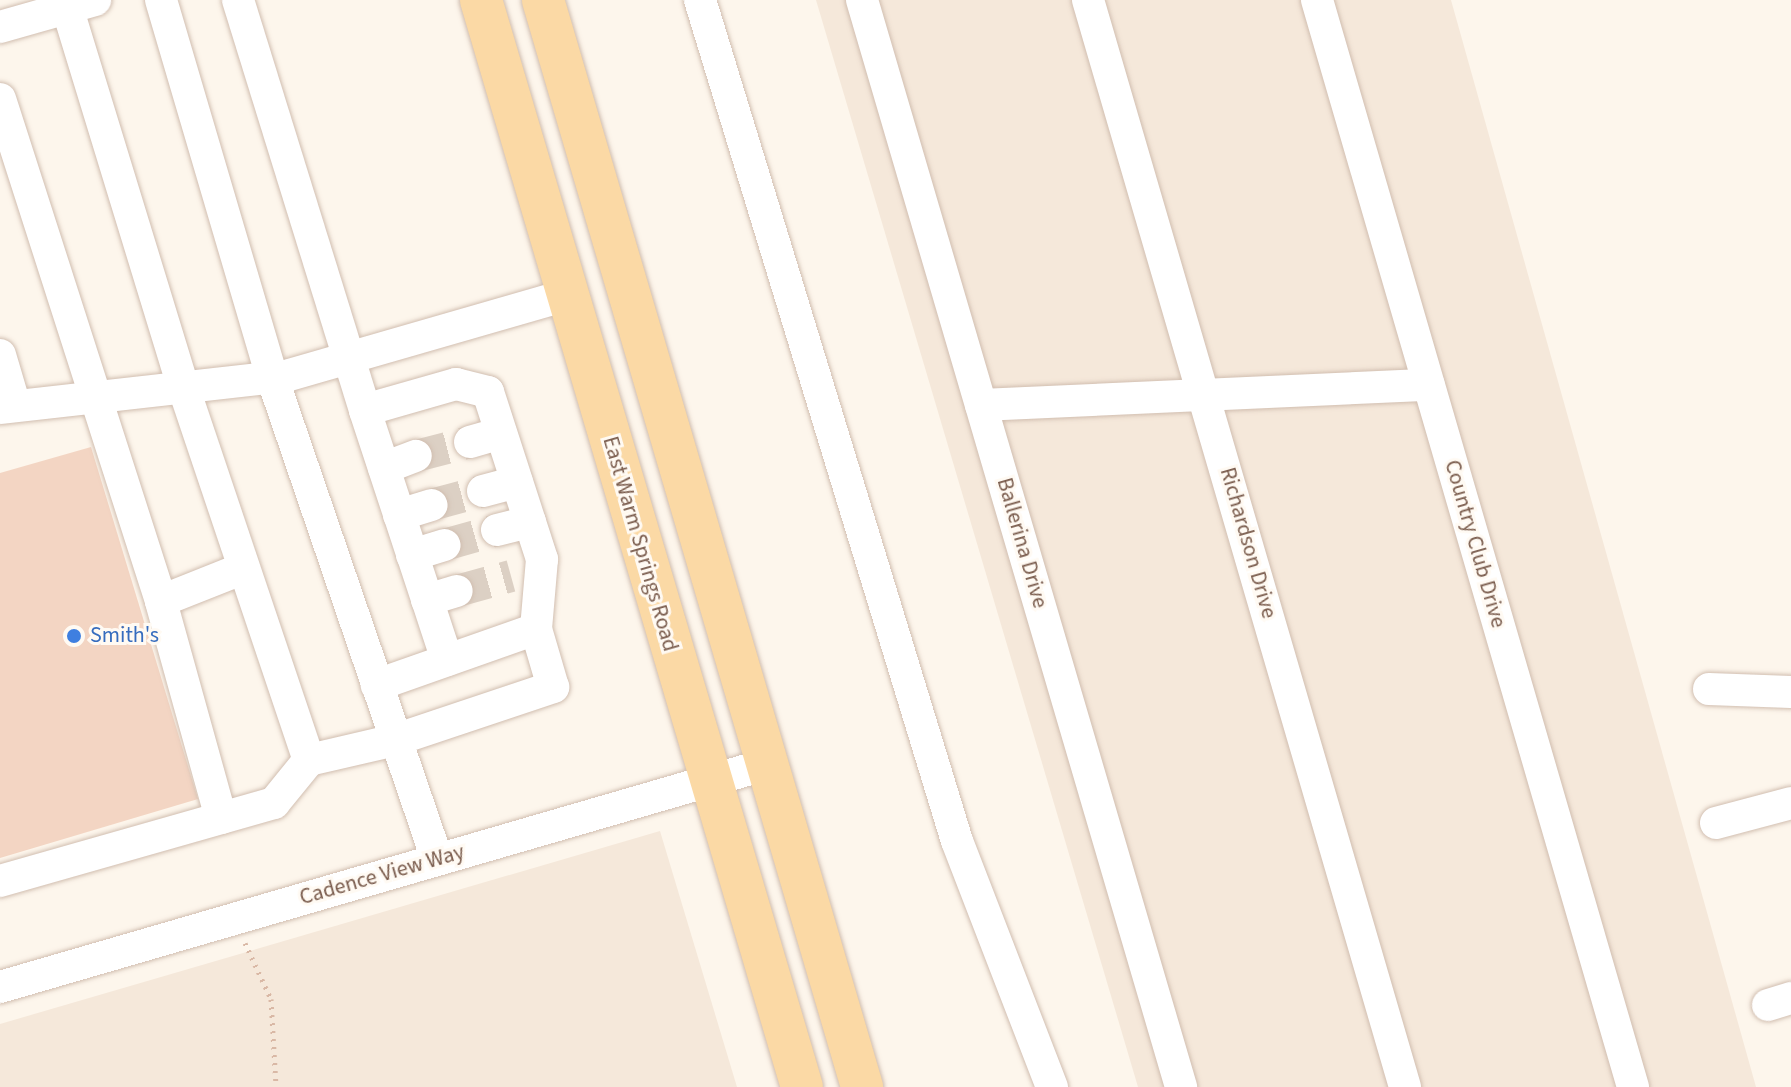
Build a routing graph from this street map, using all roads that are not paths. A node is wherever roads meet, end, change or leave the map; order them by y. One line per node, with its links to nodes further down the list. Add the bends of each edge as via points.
1 (161, 0): 16 (street)
2 (238, 0): 15 (street)
3 (481, 0): 13 (main road, East Warm Springs Road)
4 (543, 0): 12 (main road)
5 (700, 0): 55 (street, via 957,841)
6 (862, 0): 21 (street, Ballerina Drive)
7 (1088, 0): 20 (street, Richardson Drive)
8 (1317, 0): 17 (street, Country Club Drive)
9 (81, 4): 10 (street); 18 (street)
10 (2, 17)
11 (0, 99): 19 (street)
12 (623, 281): 13 (main road); 45 (main road)
13 (567, 295): 15 (street); 46 (main road, East Warm Springs Road)
14 (0, 355): 22 (street)
15 (349, 357): 16 (street); 23 (street)
16 (272, 377): 18 (street); 40 (street)
17 (1429, 385): 20 (street); 58 (street, Country Club Drive)
18 (183, 386): 19 (street); 36 (street)
19 (98, 394): 22 (street); 37 (street)
20 (1206, 397): 21 (street, via 1089,396); 57 (street, Richardson Drive)
21 (981, 405): 56 (street, Ballerina Drive)
22 (8, 407)
23 (365, 410): 24 (street, via 456,384 488,392); 27 (street)
24 (501, 433): 25 (street); 28 (street)
25 (470, 442)
26 (416, 456): 27 (street)
27 (384, 468): 31 (street)
28 (517, 482): 29 (street); 32 (street)
29 (483, 491)
30 (431, 505): 31 (street)
31 (399, 515): 35 (street)
32 (530, 522): 33 (street); 38 (street, via 526,572)
33 (497, 530)
34 (444, 545): 35 (street)
35 (412, 555): 39 (street, via 442,596)
36 (244, 568): 37 (street); 44 (street)
37 (161, 601): 48 (street)
38 (536, 629): 39 (street); 43 (street, via 553,687)
39 (447, 660): 40 (street)
40 (377, 685): 43 (street)
41 (1709, 689): 42 (street)
42 (1791, 692)
43 (395, 740): 44 (street); 50 (street)
44 (309, 760): 48 (street, via 274,803)
45 (764, 765): 46 (street, Cadence View Way); 54 (main road)
46 (709, 780): 50 (street, Cadence View Way); 53 (main road, East Warm Springs Road)
47 (1791, 803): 49 (street)
48 (221, 818): 51 (street)
49 (1716, 823)
50 (437, 859): 52 (street, Cadence View Way)
51 (0, 881)
52 (0, 987)
53 (802, 1087)
54 (862, 1087)
55 (1052, 1087)
56 (1181, 1087)
57 (1405, 1087)
58 (1633, 1087)

